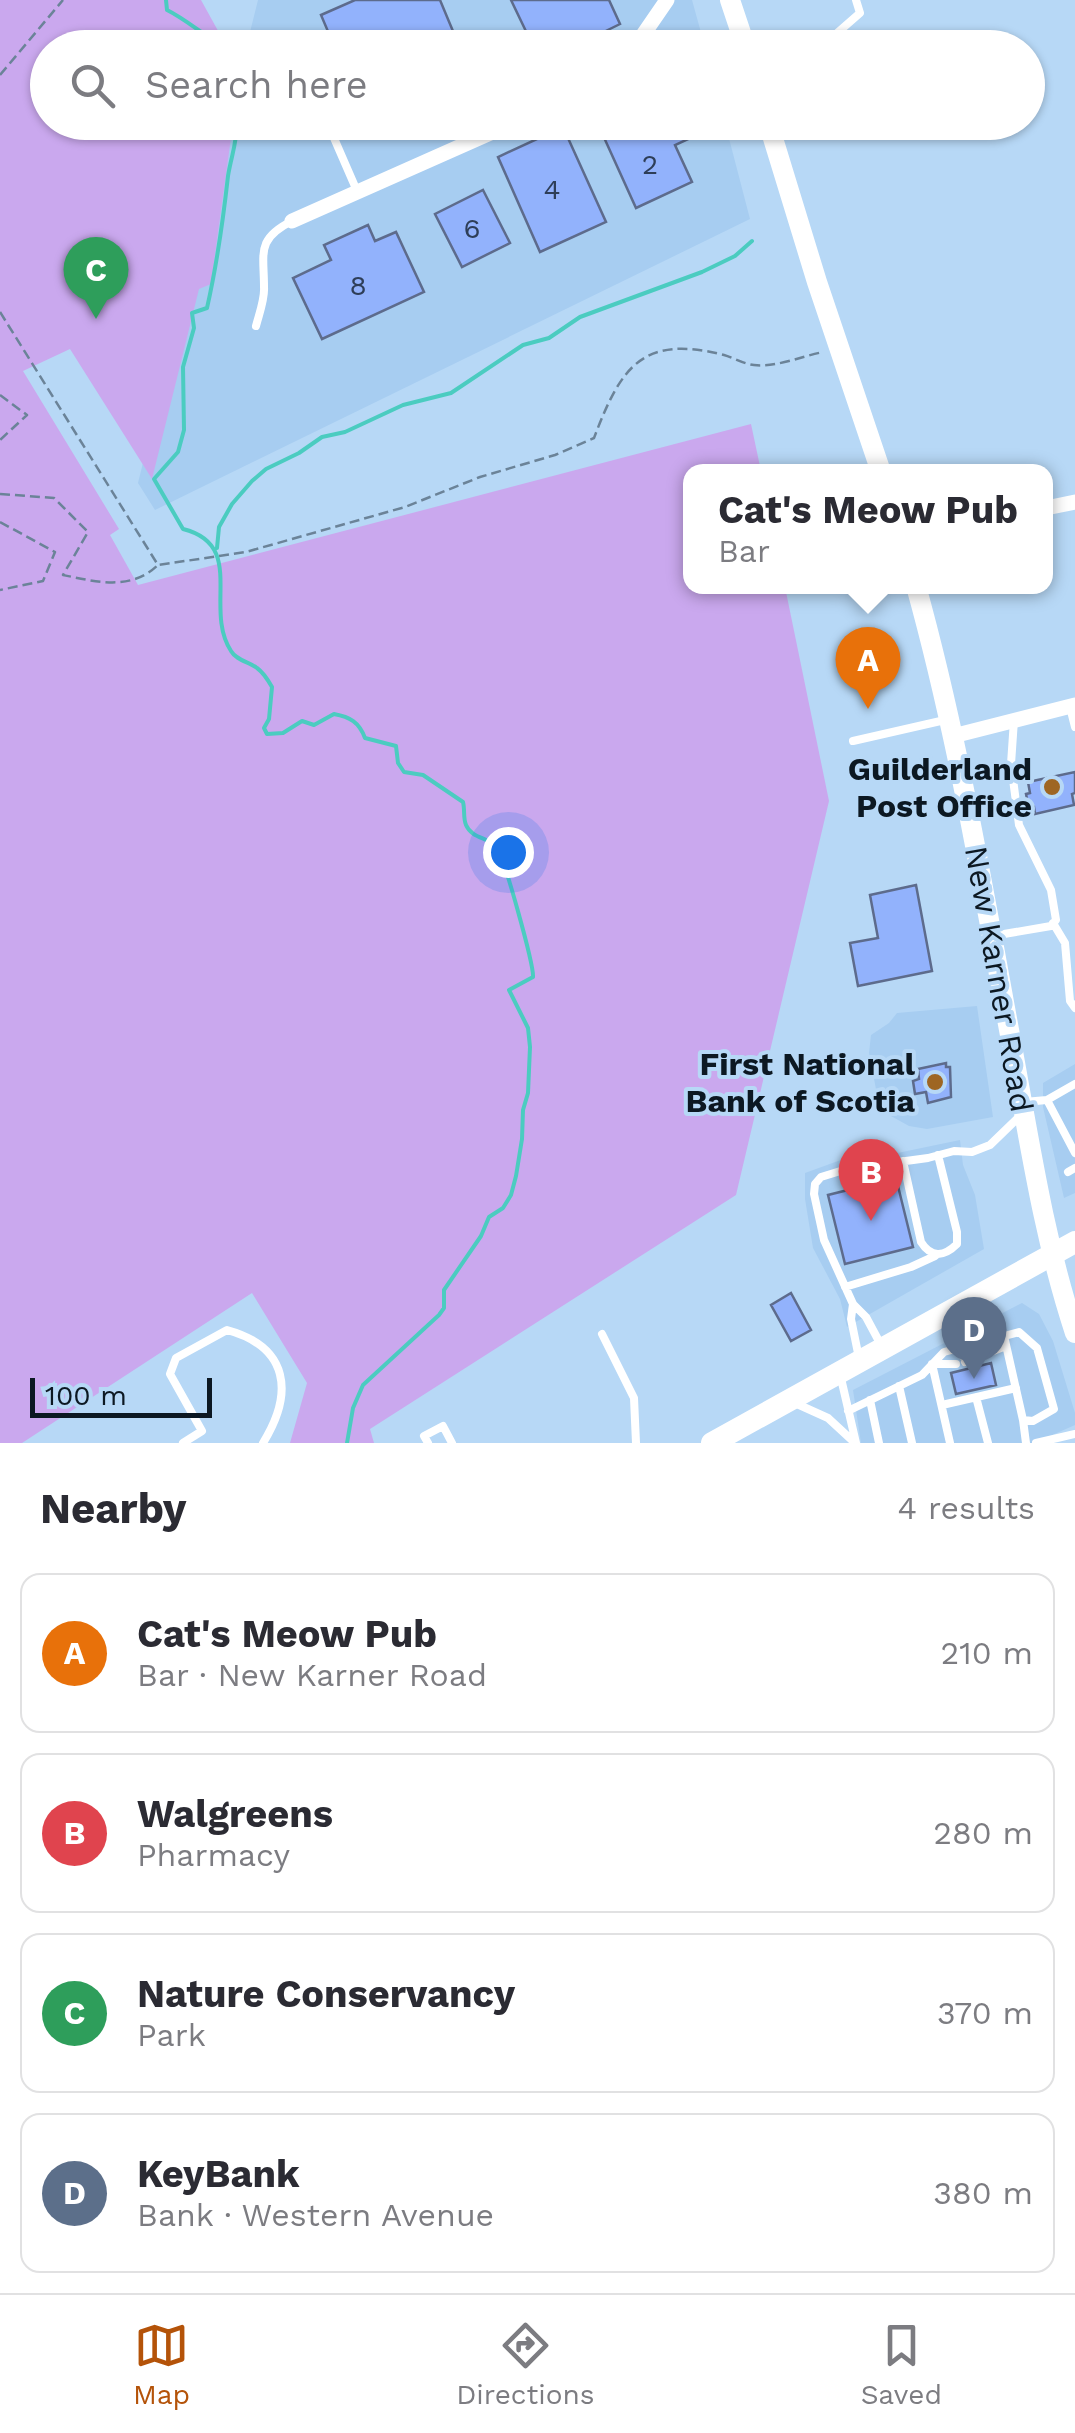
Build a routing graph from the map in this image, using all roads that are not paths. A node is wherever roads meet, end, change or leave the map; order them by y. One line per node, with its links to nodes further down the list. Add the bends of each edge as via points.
1 (667, 0): 4 (street)
2 (730, 0): 5 (main road)
3 (856, 0): 6 (lane, via 860,12)
4 (646, 30)
5 (740, 30)
6 (840, 30)
7 (335, 140): 10 (lane)
8 (474, 140): 10 (street)
9 (774, 140): 13 (main road)
10 (357, 191): 11 (street)
11 (292, 220): 12 (lane, via 271,234 261,256 265,291)
12 (256, 326)
13 (878, 464)
14 (918, 594): 18 (main road, New Karner Road)
15 (1072, 706): 16 (street); 17 (lane)
16 (1014, 720): 18 (street); 20 (lane, via 1011,764 1019,824 1051,890)
17 (1075, 726)
18 (951, 727): 19 (lane); 21 (main road, New Karner Road)
19 (853, 741)
20 (1054, 923): 21 (lane); 22 (lane, via 1064,937)
21 (992, 936): 25 (main road, New Karner Road)
22 (1075, 1008)
23 (1075, 1084): 24 (lane)
24 (1048, 1100): 25 (lane); 26 (lane)
25 (1023, 1107): 27 (lane, via 990,1145); 31 (main road, New Karner Road)
26 (1075, 1153)
27 (938, 1155): 28 (lane); 30 (lane, via 957,1232 956,1244)
28 (903, 1162): 30 (lane, via 921,1242); 32 (lane, via 847,1170 815,1184 824,1240)
29 (1075, 1242): 31 (main road)
30 (937, 1256): 32 (lane)
31 (1051, 1256): 34 (main road, New Karner Road); 37 (main road)
32 (845, 1287): 33 (lane)
33 (853, 1304): 37 (lane); 39 (lane)
34 (1075, 1332)
35 (602, 1334): 53 (lane, via 634,1398)
36 (1005, 1341): 38 (lane, via 944,1352); 38 (lane, via 991,1354); 41 (lane); 47 (lane, via 1019,1332 1036,1348 1054,1409)
37 (883, 1350): 39 (main road)
38 (932, 1364): 40 (lane); 45 (lane)
39 (850, 1367): 44 (main road); 46 (lane)
40 (899, 1386): 43 (lane); 57 (lane)
41 (1016, 1388): 42 (lane); 47 (lane)
42 (976, 1397): 45 (lane); 59 (lane)
43 (870, 1400): 46 (lane); 56 (lane)
44 (788, 1402): 54 (main road); 55 (lane, via 828,1418)
45 (942, 1405): 58 (lane)
46 (848, 1411): 55 (lane)
47 (1023, 1420): 60 (lane)
48 (1075, 1434): 61 (lane)
49 (182, 1443): 50 (lane, via 202,1431 170,1374 176,1358 227,1330 246,1335 278,1364 284,1385)
50 (262, 1443)
51 (428, 1443): 52 (lane, via 424,1436 444,1426)
52 (452, 1443)
53 (636, 1443)
54 (712, 1443)
55 (855, 1443)
56 (879, 1443)
57 (912, 1443)
58 (950, 1443)
59 (988, 1443)
60 (1026, 1443)
61 (1036, 1443)

